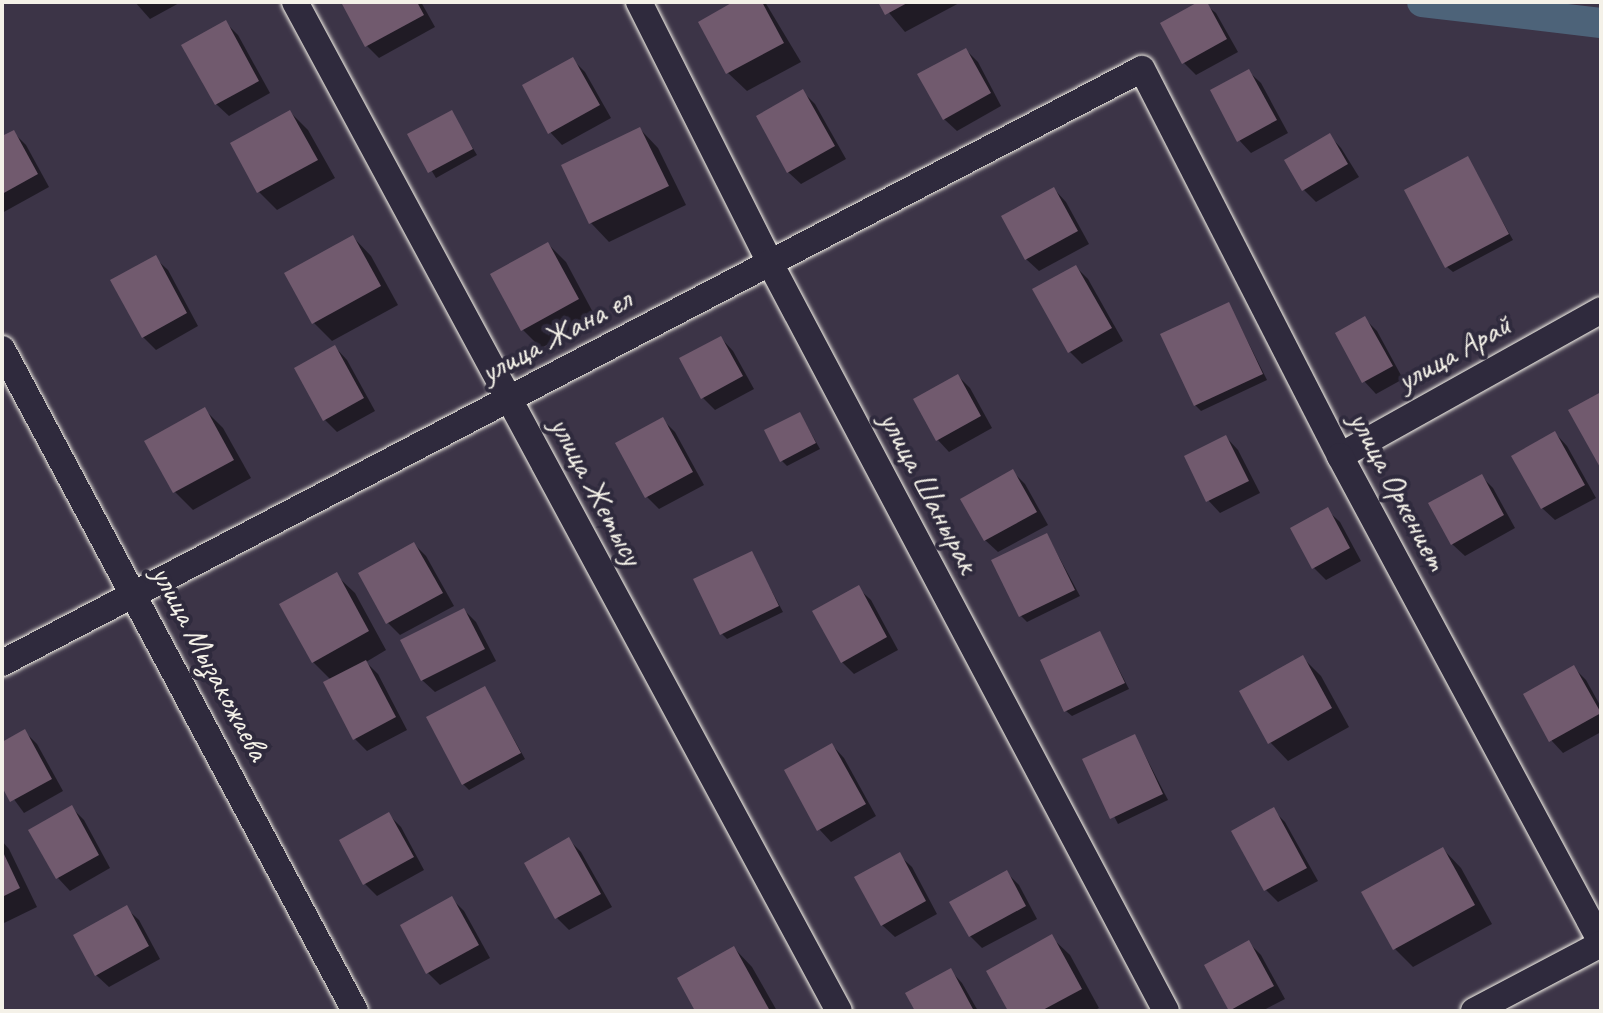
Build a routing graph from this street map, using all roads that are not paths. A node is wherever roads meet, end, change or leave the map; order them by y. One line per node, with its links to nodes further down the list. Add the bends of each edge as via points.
1 (295, 2): 7 (street, улица Жетысу)
2 (639, 2): 4 (street, улица Шанырак)
3 (1142, 69): 4 (street, улица Жана ел); 8 (street, улица Оркениет)
4 (770, 263): 7 (street, улица Жана ел); 14 (street, улица Шанырак)
5 (1601, 310): 8 (street, улица Арай)
6 (2, 349): 9 (street, улица Мызакожаева)
7 (508, 399): 9 (street, улица Жана ел); 13 (street, улица Жетысу)
8 (1340, 456): 11 (street, улица Оркениет)
9 (135, 594): 10 (street, улица Жана ел); 12 (street, улица Мызакожаева)
10 (2, 663)
11 (1601, 943): 15 (street)
12 (355, 1011)
13 (839, 1011)
14 (1166, 1011)
15 (1474, 1011)

